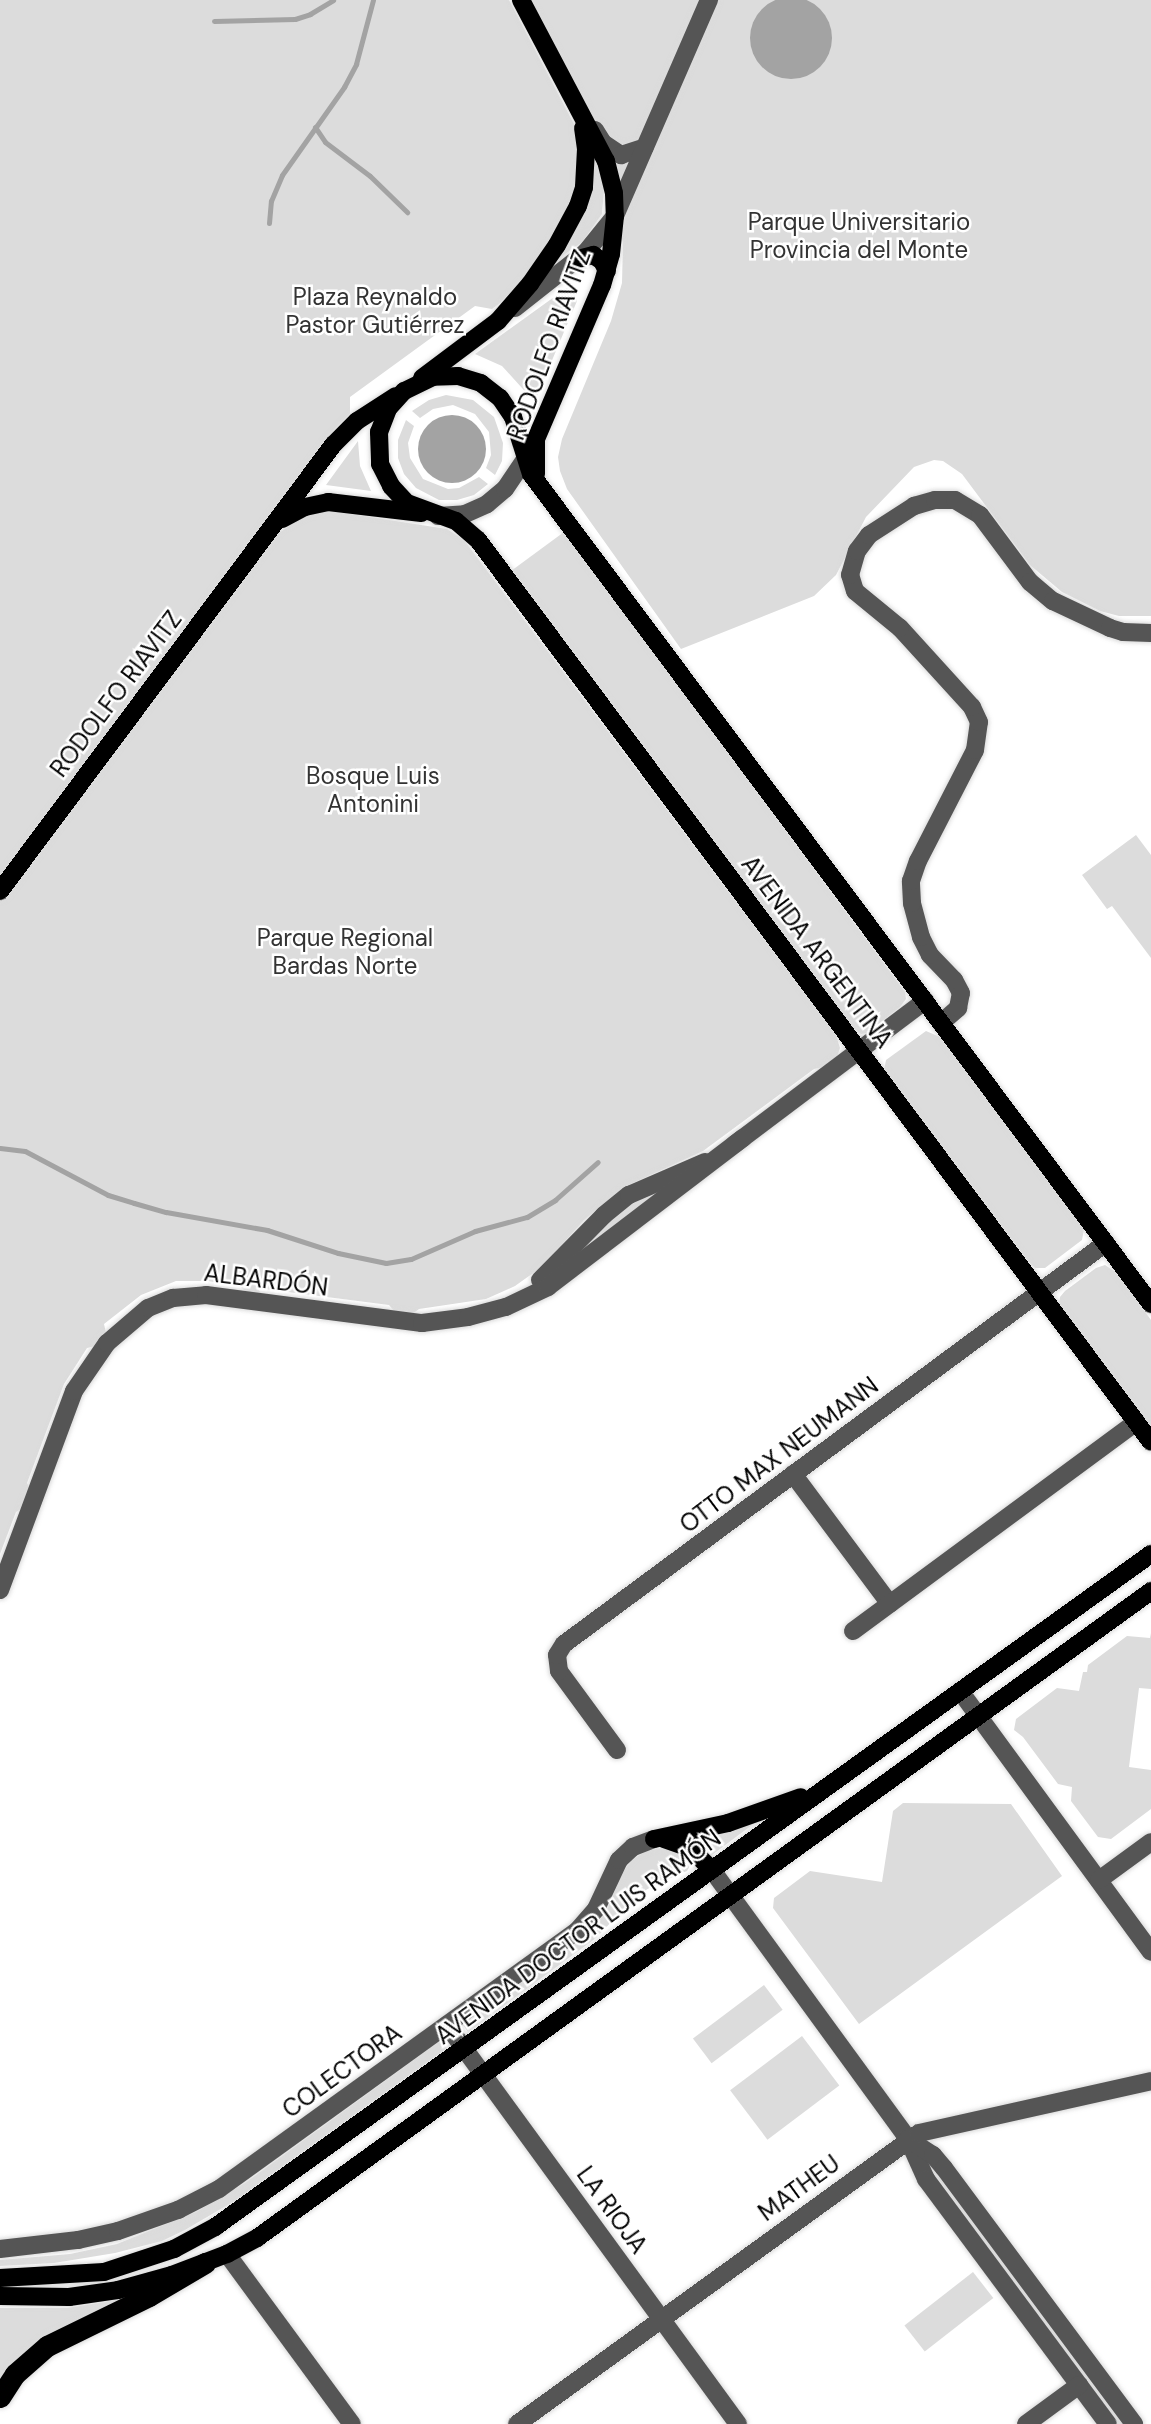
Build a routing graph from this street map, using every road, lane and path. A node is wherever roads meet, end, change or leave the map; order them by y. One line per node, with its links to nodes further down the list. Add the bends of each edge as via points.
1 (521, 0): 3 (main road)
2 (709, 0): 4 (street, RODOLFO RIAVITZ)
3 (571, 92): 4 (street, via 612,150 626,155); 5 (main road, via 606,162); 8 (main road, via 586,149 578,206 530,284)
4 (645, 147): 5 (street, RODOLFO RIAVITZ)
5 (615, 216): 6 (street, RODOLFO RIAVITZ); 7 (main road, RODOLFO RIAVITZ)
6 (578, 259): 7 (main road, via 593,255); 8 (street, RODOLFO RIAVITZ)
7 (607, 271): 10 (main road, RODOLFO RIAVITZ)
8 (498, 321): 9 (main road, RODOLFO RIAVITZ)
9 (408, 389): 11 (main road, via 433,377 450,376 488,387 513,417); 13 (main road, via 393,402 381,424 380,464 407,503); 14 (main road, RODOLFO RIAVITZ, via 348,429)
10 (538, 431): 11 (main road); 12 (main road, RODOLFO RIAVITZ, via 533,456)
11 (524, 461): 12 (main road); 13 (street, via 505,489 486,504 465,514)
12 (542, 490): 17 (main road)
13 (433, 514): 14 (main road, RODOLFO RIAVITZ, via 328,502 305,507); 19 (main road, AVENIDA ARGENTINA, via 464,526 478,540)
14 (272, 528): 16 (main road, RODOLFO RIAVITZ)
15 (1151, 633): 18 (street, via 1123,632 1053,601 1030,582 980,515 955,500 914,506 869,535 857,551 850,575 855,591 900,628 972,707 979,723 975,751 911,881 921,937 961,993 958,1008)
16 (0, 891)
17 (925, 1001): 18 (main road); 19 (street, ALBARDÓN)
18 (941, 1023): 21 (main road)
19 (860, 1050): 20 (street, ALBARDÓN); 22 (main road, AVENIDA ARGENTINA)
20 (743, 1138): 24 (street, ALBARDÓN, via 548,1287 524,1301); 24 (street, ALBARDÓN, via 707,1161 629,1195 535,1285)
21 (1106, 1242): 22 (street, OTTO MAX NEUMANN); 23 (main road)
22 (1039, 1292): 25 (main road, AVENIDA ARGENTINA); 27 (street, OTTO MAX NEUMANN)
23 (1151, 1304)
24 (493, 1310): 29 (street, ALBARDÓN, via 445,1321 401,1322 197,1295 148,1308 107,1343 75,1391)
25 (1136, 1422): 26 (main road, AVENIDA ARGENTINA); 31 (street)
26 (1151, 1441)
27 (793, 1474): 31 (street); 35 (street, OTTO MAX NEUMANN, via 564,1644 557,1655 564,1680)
28 (1151, 1554): 33 (main road, AVENIDA DOCTOR LUIS RAMÓN)
29 (0, 1590)
30 (1151, 1591): 34 (main road)
31 (890, 1604): 32 (street)
32 (853, 1631)
33 (960, 1691): 34 (street); 36 (main road, AVENIDA DOCTOR LUIS RAMÓN)
34 (978, 1716): 40 (street); 41 (main road)
35 (617, 1750)
36 (841, 1777): 37 (main road, via 749,1817); 39 (main road, AVENIDA DOCTOR LUIS RAMÓN)
37 (654, 1839): 39 (main road, via 683,1844); 43 (street, COLECTORA, via 633,1847 619,1860 596,1909 576,1931)
38 (1151, 1842): 40 (street)
39 (712, 1870): 41 (street); 44 (main road, AVENIDA DOCTOR LUIS RAMÓN)
40 (1099, 1880): 42 (street)
41 (733, 1895): 45 (main road); 47 (street)
42 (1151, 1952)
43 (447, 2025): 44 (street, LA RIOJA); 48 (street, COLECTORA, via 200,2200 98,2236)
44 (464, 2049): 45 (street, LA RIOJA); 51 (main road, AVENIDA DOCTOR LUIS RAMÓN, via 264,2195 174,2249 104,2272)
45 (484, 2075): 49 (main road, via 284,2220); 53 (street, LA RIOJA)
46 (1151, 2081): 47 (street, MATHEU, via 932,2128)
47 (908, 2139): 53 (street, MATHEU); 54 (street, via 926,2179); 61 (street, via 939,2161)
48 (0, 2249)
49 (227, 2254): 50 (main road); 56 (street)
50 (205, 2263): 52 (main road, via 93,2295); 55 (highway, via 137,2303 47,2346 15,2374)
51 (0, 2278)
52 (0, 2296)
53 (661, 2318): 57 (street, MATHEU); 58 (street, LA RIOJA)
54 (1079, 2385): 59 (street); 60 (street)
55 (0, 2398)
56 (352, 2424)
57 (517, 2424)
58 (738, 2424)
59 (1026, 2424)
60 (1108, 2424)
61 (1134, 2424)

